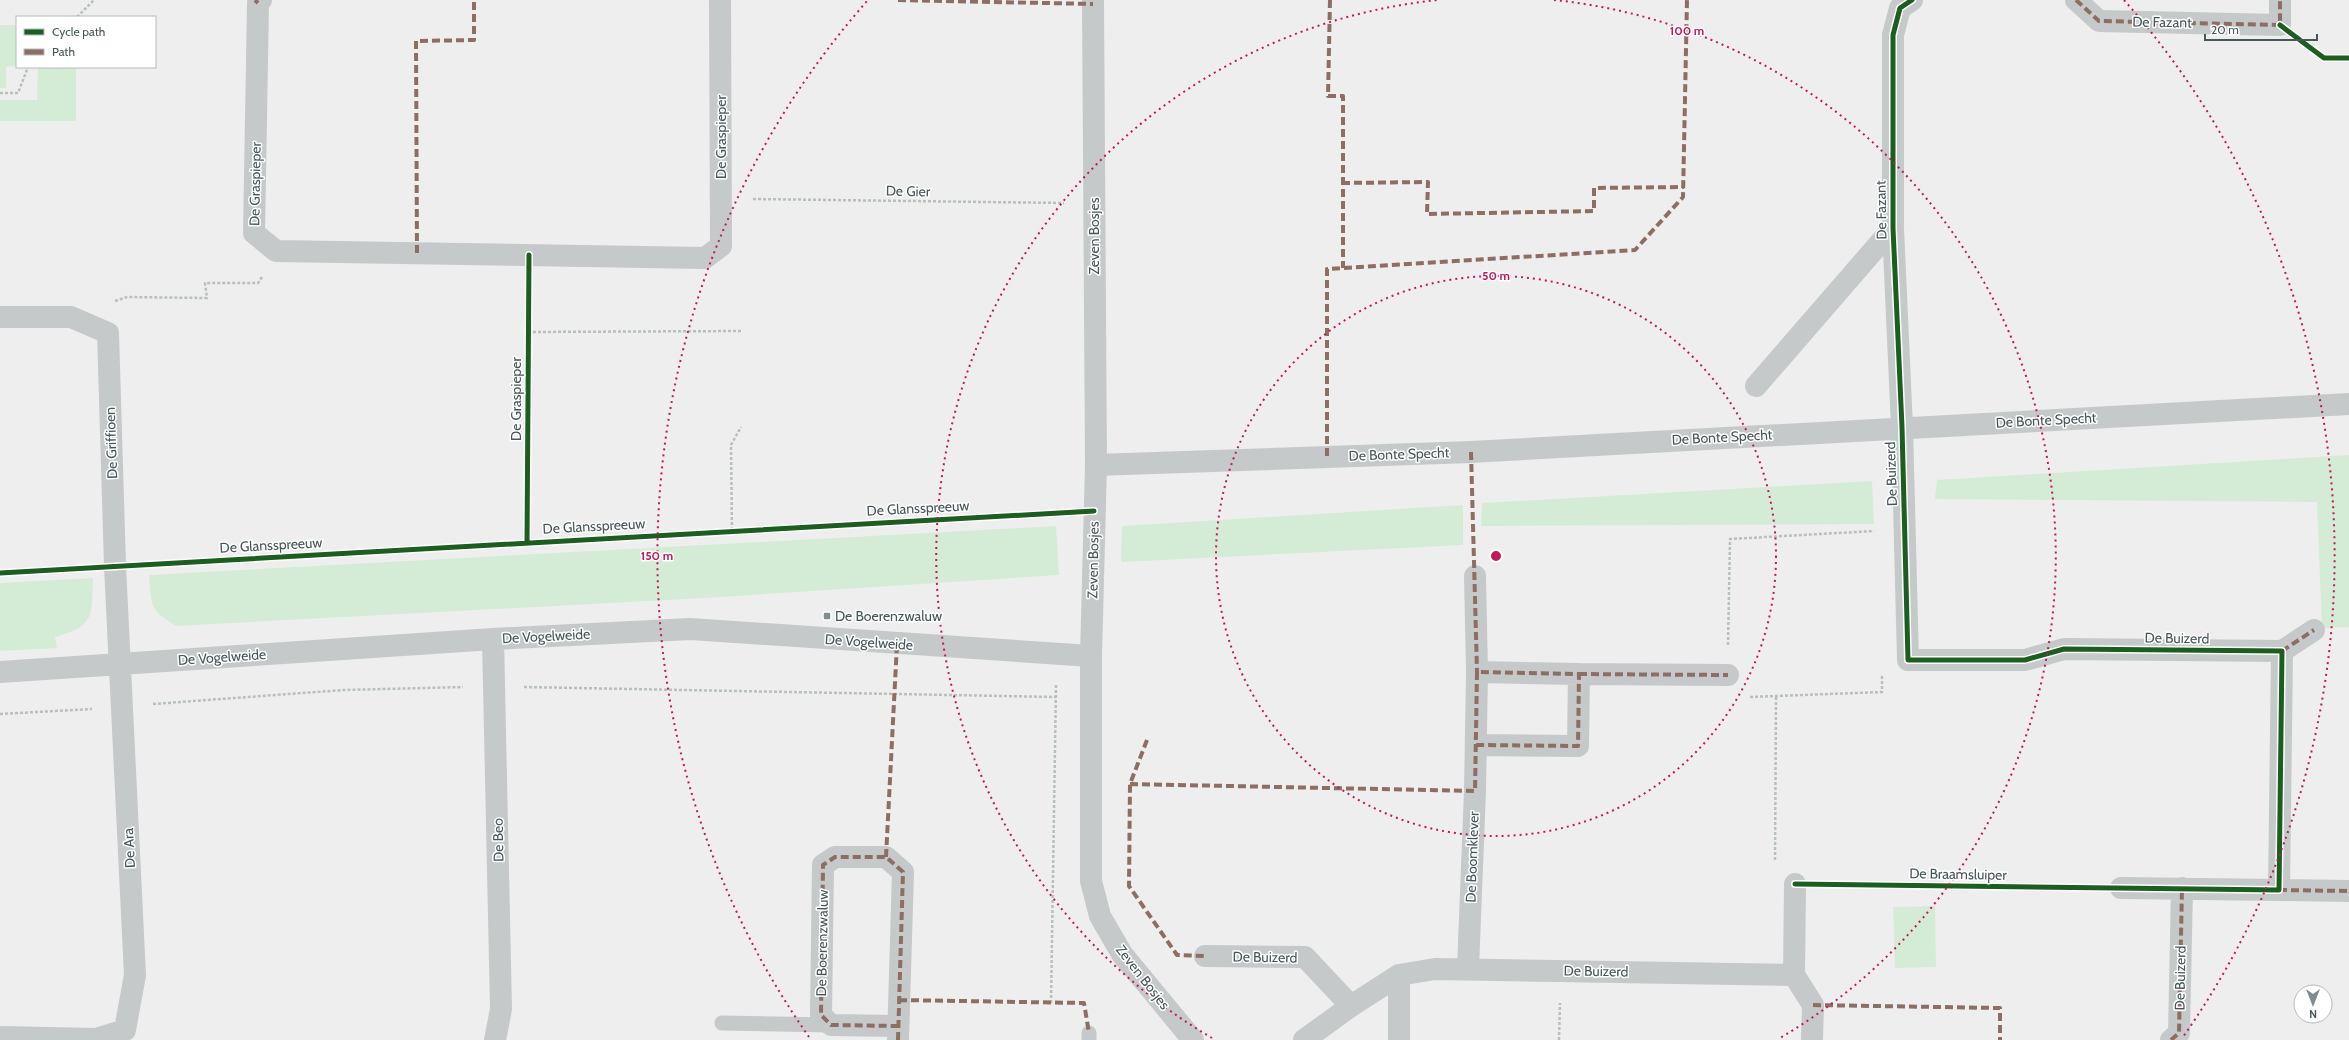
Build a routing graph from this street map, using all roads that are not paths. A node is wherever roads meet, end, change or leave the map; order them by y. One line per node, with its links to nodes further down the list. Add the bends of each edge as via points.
1 (261, 0): 2 (street, De Graspieper, via 258,3 254,233 276,251 705,258 721,246)
2 (720, 0)
3 (1093, 0): 12 (street, Zeven Bosjes)
4 (1912, 0): 7 (street, De Fazant, via 1900,8 1893,35)
5 (2076, 0): 6 (street, De Fazant, via 2099,21 2280,25)
6 (2280, 0)
7 (1893, 228): 9 (street, De Fazant); 11 (street, De Fazant)
8 (0, 317): 18 (street, De Griffioen, via 71,317 108,333)
9 (1756, 386)
10 (2349, 404): 11 (street, De Bonte Specht)
11 (1902, 427): 12 (street, De Bonte Specht, via 1471,452); 16 (street, De Buizerd, via 1908,660 2025,660 2064,649)
12 (1096, 465): 17 (street, Zeven Bosjes)
13 (1475, 576): 20 (street, De Boomklever)
14 (2314, 630): 16 (street)
15 (493, 639): 17 (street, De Vogelweide, via 690,629); 18 (street, De Vogelweide); 39 (street, De Beo, via 501,1009)
16 (2282, 651): 27 (street)
17 (1091, 656): 40 (street, Zeven Bosjes, via 1091,881 1094,895 1100,916 1122,954)
18 (120, 664): 19 (street, De Vogelweide); 37 (street, De Ara, via 135,975)
19 (0, 672)
20 (1477, 672): 21 (street); 23 (street, De Boomklever)
21 (1579, 674): 22 (street); 23 (street, via 1578,746)
22 (1728, 676)
23 (1476, 744): 30 (street, De Boomklever)
24 (1795, 884): 32 (street)
25 (2121, 888): 26 (street)
26 (2182, 888): 27 (street); 44 (street, De Buizerd, via 2179,1033)
27 (2279, 890): 28 (street)
28 (2349, 891)
29 (1205, 956): 33 (street, De Buizerd, via 1305,957)
30 (1468, 968): 31 (street, De Buizerd, via 1435,969); 32 (street, De Buizerd)
31 (1399, 975): 33 (street, De Buizerd); 42 (street)
32 (1794, 975): 43 (street, via 1813,1005)
33 (1351, 1006): 41 (street, De Buizerd)
34 (722, 1023): 35 (lane)
35 (831, 1025): 36 (street, De Boerenzwaluw); 36 (street, De Boerenzwaluw, via 821,1014 823,865 835,856 886,856 903,872)
36 (898, 1033)
37 (130, 1035): 38 (street, De Ara, via 96,1039)
38 (0, 1037)
39 (495, 1040)
40 (1193, 1040)
41 (1304, 1040)
42 (1398, 1040)
43 (1812, 1040)
44 (2171, 1040)

